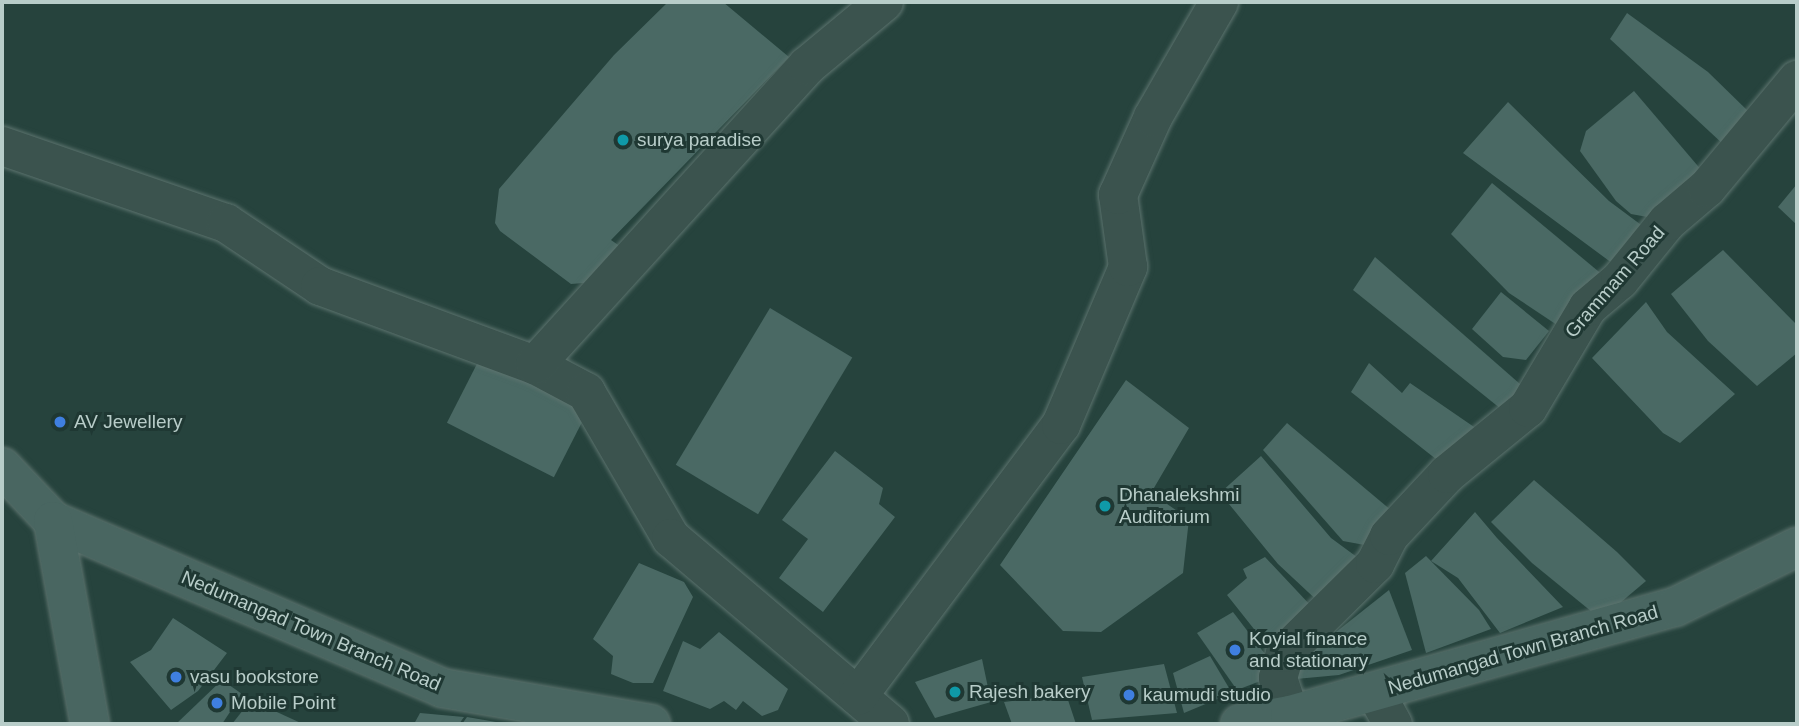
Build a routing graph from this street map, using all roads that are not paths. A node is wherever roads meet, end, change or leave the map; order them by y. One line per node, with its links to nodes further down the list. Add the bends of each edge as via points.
1 (884, 2): 5 (street, via 807,66)
2 (1219, 2): 9 (street, via 1153,117 1118,195 1128,267 1061,425)
3 (1797, 80): 11 (street, Grammam Road, via 1707,188 1667,222 1620,280 1588,307 1528,408 1447,474 1389,536 1375,564 1285,653 1278,678)
4 (2, 146): 5 (street, via 226,223 320,286)
5 (535, 365): 9 (street, via 586,392 671,538)
6 (2, 467): 7 (main road, Nedumangad Town Branch Road)
7 (53, 521): 12 (main road); 13 (main road, Nedumangad Town Branch Road, via 442,688)
8 (1797, 547): 10 (main road, Nedumangad Town Branch Road, via 1675,607)
9 (858, 696): 14 (street)
10 (1384, 708): 11 (main road, Nedumangad Town Branch Road)
11 (1290, 715): 15 (main road, Nedumangad Town Branch Road)
12 (90, 724)
13 (651, 724)
14 (890, 724)
15 (1240, 724)

